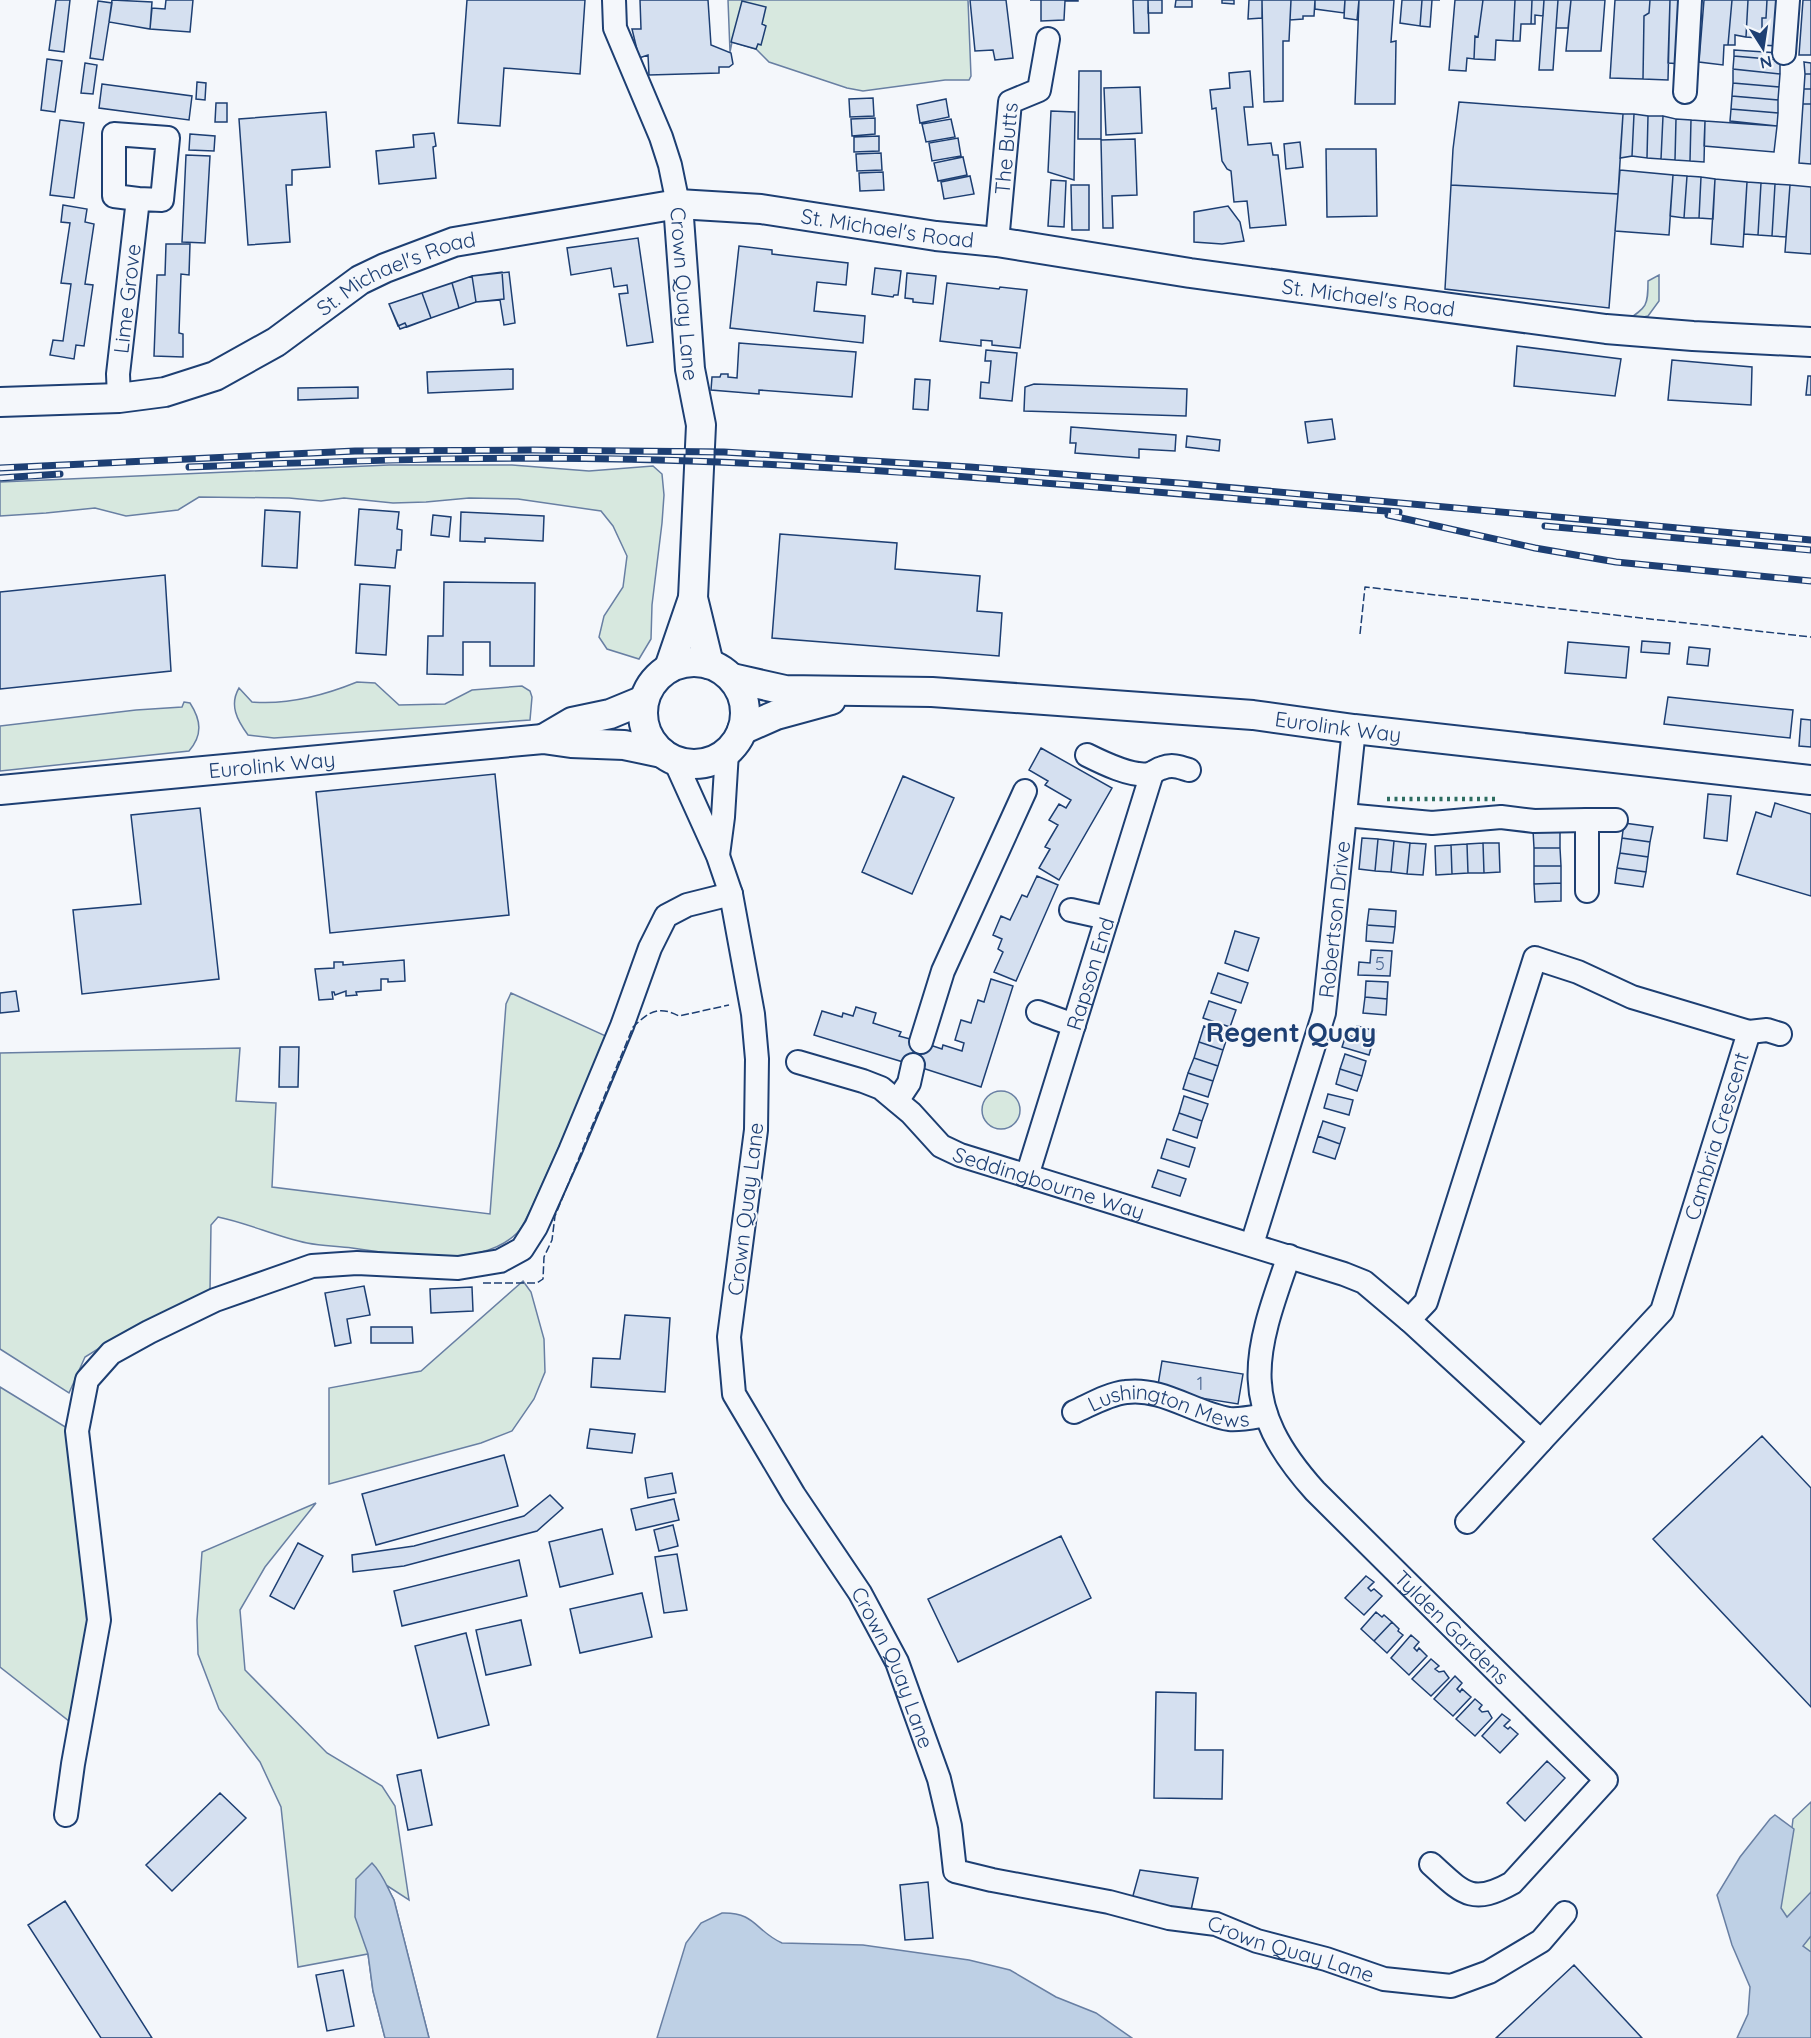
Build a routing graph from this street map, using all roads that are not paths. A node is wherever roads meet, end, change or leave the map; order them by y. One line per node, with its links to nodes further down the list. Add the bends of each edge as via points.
1 (614, 0): 8 (street, Crown Quay Lane, via 615,28 661,137)
2 (1690, 0): 6 (street)
3 (1788, 0): 5 (street)
4 (1048, 39): 9 (street, The Butts, via 1039,90 1010,102)
5 (1784, 53)
6 (1685, 92)
7 (138, 198): 11 (street, Lime Grove, via 118,374)
8 (678, 204): 9 (main road, St. Michael's Road, via 761,209); 11 (main road, St. Michael's Road, via 454,242 360,280 276,342 215,376 165,392); 13 (main road, Crown Quay Lane, via 690,369 701,425)
9 (997, 242): 10 (main road, St. Michael's Road, via 1190,273 1606,329)
10 (1811, 342)
11 (119, 398): 12 (main road, St. Michael's Road)
12 (0, 402)
13 (693, 598): 14 (main road, Crown Quay Lane); 15 (main road, Crown Quay Lane)
14 (669, 668): 15 (main road, via 695,662); 17 (main road, via 657,676)
15 (720, 671): 16 (main road, Eurolink Way, via 785,690); 20 (main road, via 740,690 744,703 745,717)
16 (864, 690): 18 (main road, Eurolink Way, via 1253,715); 20 (main road, Eurolink Way, via 776,715)
17 (644, 700): 19 (main road, Eurolink Way, via 610,714 572,722); 22 (main road, via 645,729 652,743)
18 (1354, 729): 25 (main road, Eurolink Way); 28 (street, Robertson Drive)
19 (543, 739): 22 (main road, Eurolink Way, via 624,745); 26 (main road, Eurolink Way)
20 (735, 741): 22 (main road, via 715,760 688,764); 31 (street, Crown Quay Lane)
21 (1087, 755): 24 (street, via 1113,767)
22 (669, 757): 31 (street, Crown Quay Lane)
23 (1189, 770): 24 (street, via 1172,765)
24 (1152, 773): 35 (street, Rapson End)
25 (1811, 780)
26 (0, 790)
27 (1025, 791): 40 (street, via 943,971)
28 (1345, 815): 30 (street, via 1432,823 1501,817); 45 (street, Robertson Drive, via 1324,1013)
29 (1616, 819): 30 (street)
30 (1587, 820): 32 (street)
31 (718, 856): 33 (street, Crown Quay Lane)
32 (1587, 891)
33 (730, 894): 52 (street, via 687,905 666,916 570,1150 522,1249 500,1261 458,1268 357,1263 312,1266 215,1300 149,1332 111,1353 87,1380 77,1431 99,1620); 54 (street, Crown Quay Lane, via 753,1014 758,1090 729,1337 734,1394 794,1495 860,1593 897,1662 939,1779 955,1871 1169,1918 1216,1924 1257,1941 1384,1978 1450,1986 1489,1972 1541,1941)
34 (1071, 910): 35 (street)
35 (1107, 918): 37 (street, Rapson End)
36 (1038, 1012): 37 (street)
37 (1074, 1025): 44 (street, Rapson End)
38 (1749, 1032): 39 (street, via 1767,1030); 47 (street, Cambria Crescent, via 1632,998 1578,972 1535,958 1426,1302); 50 (street, Cambria Crescent, via 1662,1311)
39 (1780, 1034)
40 (921, 1042)
41 (798, 1062): 43 (street, Seddingbourne Way, via 881,1088)
42 (913, 1065): 43 (street, via 909,1083)
43 (897, 1101): 44 (street, Seddingbourne Way, via 941,1146)
44 (1027, 1176): 45 (street, Seddingbourne Way)
45 (1252, 1244): 46 (street)
46 (1289, 1256): 47 (street, via 1364,1282); 49 (street, Tylden Gardens, via 1262,1340 1259,1368)
47 (1408, 1320): 50 (street)
48 (1074, 1412): 49 (street, Lushington Mews, via 1110,1396 1144,1392 1229,1419)
49 (1266, 1415): 53 (street, Tylden Gardens, via 1293,1466 1315,1491 1606,1780 1512,1883 1492,1894 1472,1895)
50 (1541, 1442): 51 (street, Cambria Crescent)
51 (1467, 1522)
52 (66, 1815)
53 (1431, 1864)
54 (1566, 1913)

